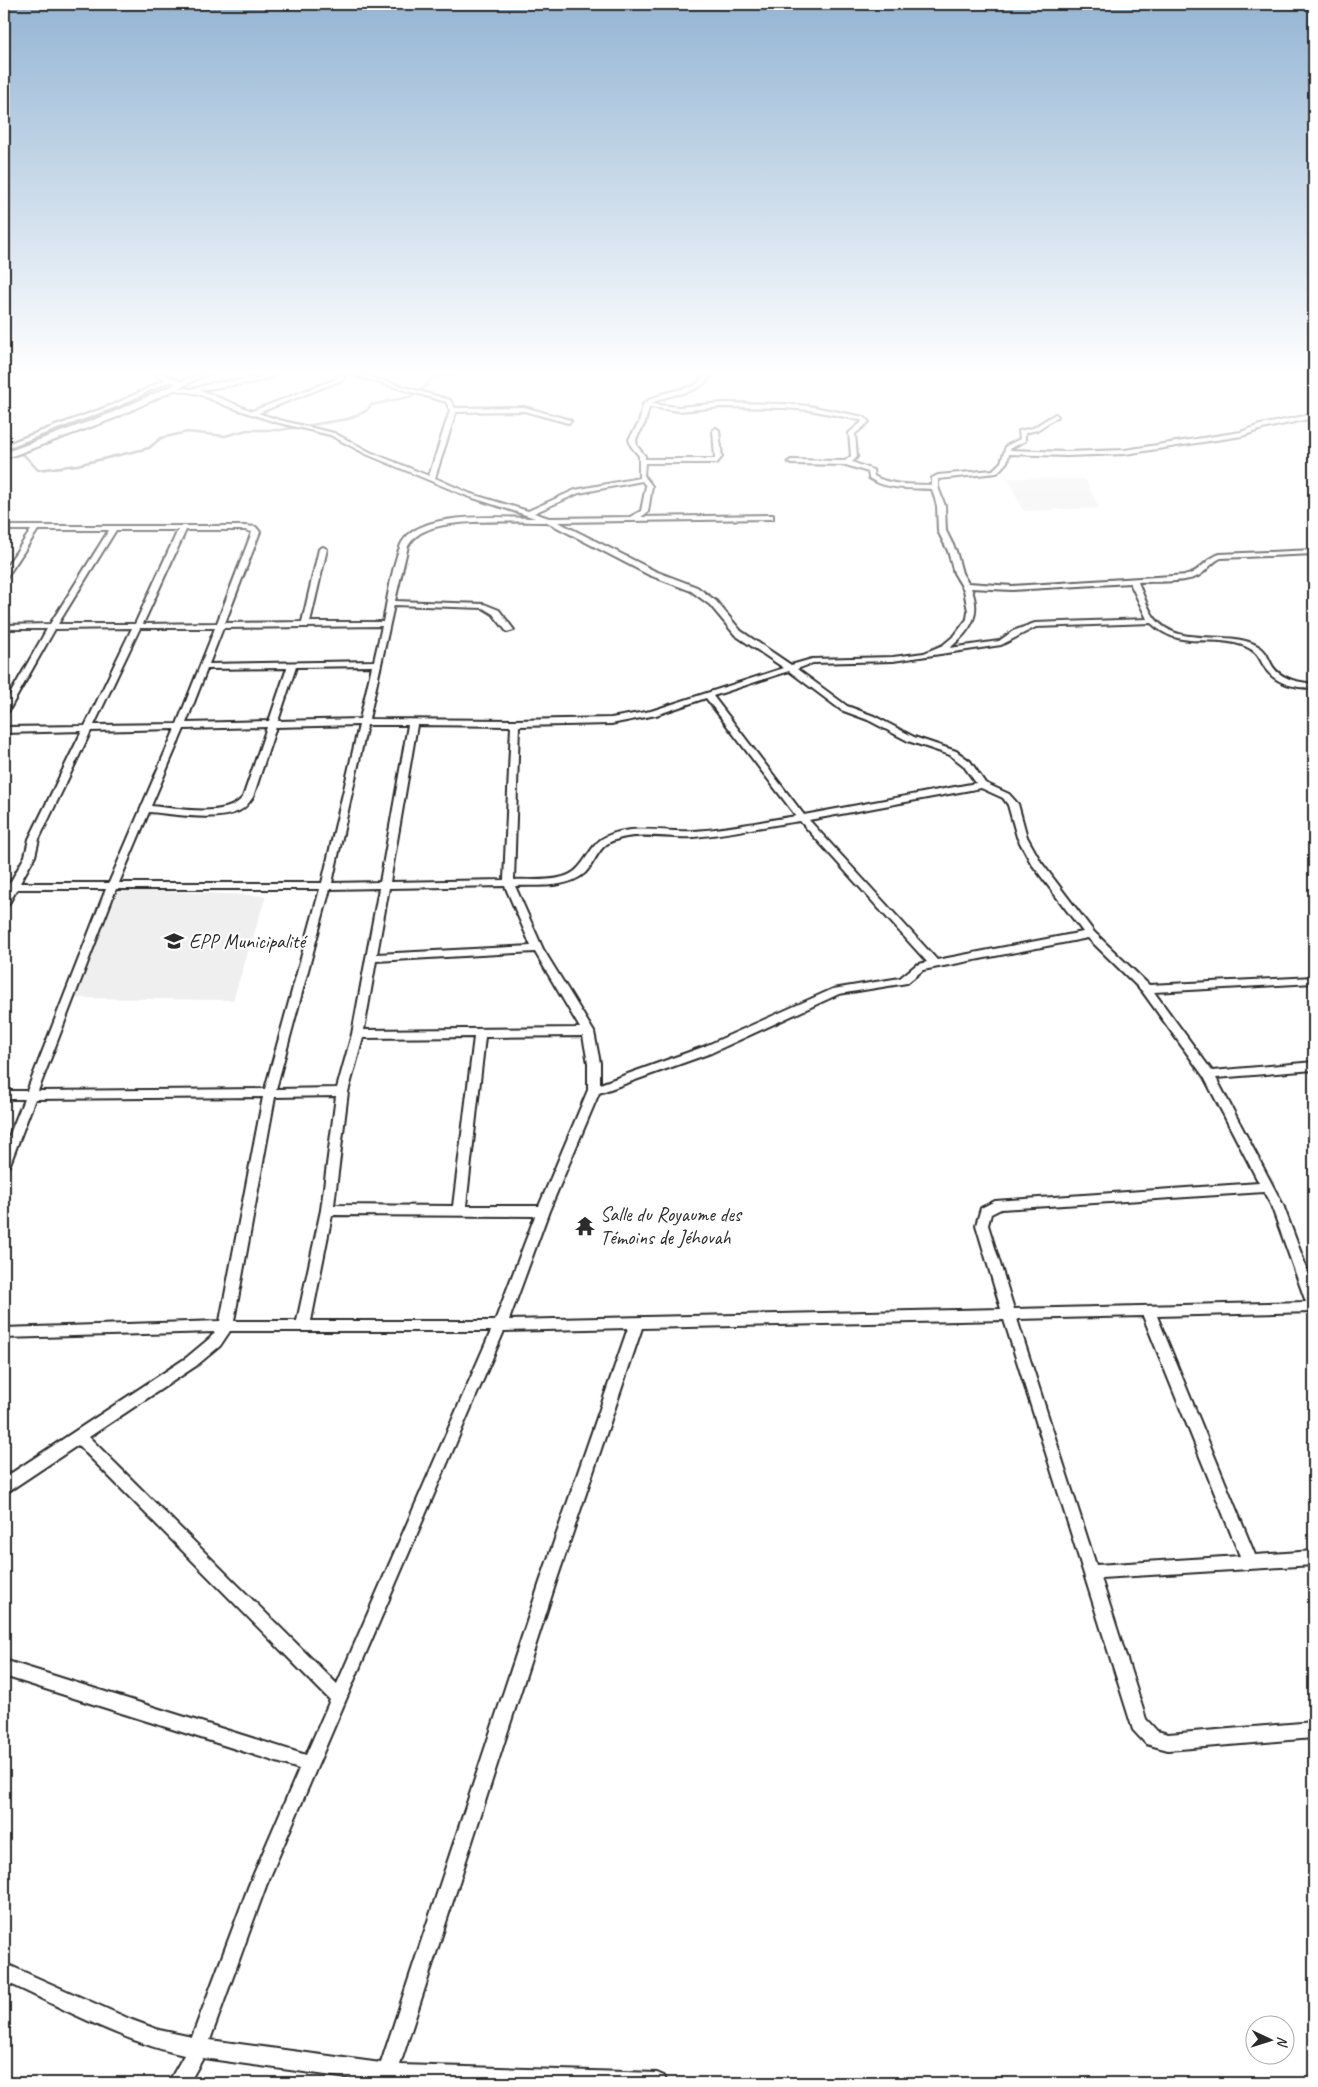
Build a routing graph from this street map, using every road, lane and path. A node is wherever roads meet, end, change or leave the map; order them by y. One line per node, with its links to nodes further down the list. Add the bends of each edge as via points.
1 (413, 471): 6 (street)
2 (433, 471): 6 (street)
3 (641, 471): 7 (street)
4 (870, 471): 8 (street, via 875,480 902,486)
5 (996, 471): 8 (street, via 938,477 935,478)
6 (431, 479): 9 (street, via 469,495)
7 (644, 479): 9 (street, via 577,491); 12 (street, via 649,486 644,512)
8 (935, 487): 21 (street, via 941,506 942,532)
9 (529, 513): 11 (street)
10 (770, 517): 12 (street)
11 (549, 520): 12 (street); 22 (street, via 463,521 418,529 404,546); 35 (street, via 652,573 694,590 713,604 738,633)
12 (627, 520)
13 (4, 528): 14 (street)
14 (36, 528): 15 (street); 19 (street)
15 (114, 528): 16 (street); 26 (street)
16 (183, 528): 27 (street); 28 (street, via 251,528 256,532)
17 (324, 549): 25 (street)
18 (1314, 552): 20 (street, via 1220,556 1212,558 1196,576)
19 (4, 575)
20 (1133, 580): 21 (street, via 1012,588); 23 (street)
21 (966, 585): 31 (street, via 971,619 958,637)
22 (391, 603): 24 (street); 30 (street, via 484,606 496,612)
23 (1153, 621): 31 (street, via 1035,625 1000,643); 36 (street, via 1165,632 1179,637 1243,643 1266,656 1272,671 1291,684)
24 (384, 624): 25 (street); 32 (street)
25 (305, 625): 28 (street)
26 (53, 626): 27 (street); 29 (street); 38 (street)
27 (138, 626): 28 (street); 44 (street)
28 (220, 626): 34 (street)
29 (4, 627)
30 (510, 630)
31 (936, 652): 35 (street, via 893,659 821,660)
32 (377, 663): 33 (street); 39 (street)
33 (292, 666): 34 (street); 40 (street)
34 (203, 667): 43 (street)
35 (790, 667): 37 (street); 46 (street, via 844,708 911,739 953,753 968,763)
36 (1314, 686)
37 (708, 694): 42 (street, via 635,718); 48 (street)
38 (4, 712)
39 (364, 722): 40 (street); 41 (street); 53 (street)
40 (273, 724): 43 (street); 47 (street, via 242,806 217,811)
41 (413, 724): 42 (street); 51 (street)
42 (515, 724): 49 (street)
43 (182, 725): 44 (street); 47 (street)
44 (87, 727): 45 (street); 52 (street, via 34,839 30,856)
45 (4, 730)
46 (982, 785): 48 (street); 55 (street, via 1006,796 1013,804 1028,850)
47 (147, 809): 50 (street)
48 (802, 818): 49 (street, via 694,834 633,833 610,838 597,848 582,870 568,878); 58 (street)
49 (509, 883): 51 (street); 56 (street)
50 (112, 885): 52 (street); 53 (street); 70 (street)
51 (385, 885): 53 (street); 57 (street)
52 (8, 886): 54 (street)
53 (326, 886): 67 (street)
54 (4, 903)
55 (1090, 934): 58 (street); 60 (street)
56 (538, 949): 57 (street); 62 (street)
57 (371, 958): 63 (street)
58 (935, 964): 66 (street, via 920,967 890,984 837,991 707,1050)
59 (1314, 980): 60 (street)
60 (1146, 990): 65 (street)
61 (480, 1032): 62 (street); 63 (street); 74 (street)
62 (588, 1032): 66 (street, via 594,1063)
63 (358, 1034): 68 (street)
64 (1314, 1066): 65 (street)
65 (1210, 1075): 72 (street)
66 (594, 1090): 75 (street)
67 (270, 1091): 68 (street); 70 (street); 80 (street)
68 (342, 1092): 73 (street)
69 (4, 1094): 70 (street)
70 (31, 1094): 71 (street)
71 (4, 1164)
72 (1268, 1187): 76 (street); 78 (street, via 999,1204 986,1211 982,1225)
73 (327, 1210): 74 (street); 81 (street)
74 (458, 1210): 75 (street)
75 (543, 1211): 82 (street)
76 (1314, 1306): 77 (street)
77 (1148, 1311): 78 (street); 87 (street)
78 (1008, 1314): 79 (street); 88 (street)
79 (637, 1322): 82 (street); 95 (street, via 541,1600)
80 (226, 1326): 81 (street); 83 (street); 84 (street, via 215,1342 191,1362)
81 (303, 1326): 82 (street)
82 (500, 1326): 90 (street)
83 (4, 1333)
84 (79, 1437): 85 (street); 90 (street)
85 (4, 1486)
86 (1314, 1558): 87 (street)
87 (1250, 1562): 88 (street)
88 (1092, 1572): 91 (street, via 1140,1724 1152,1738 1168,1742 1191,1741)
89 (4, 1668): 92 (street)
90 (338, 1697): 92 (street)
91 (1314, 1730)
92 (309, 1764): 94 (street, via 258,1885)
93 (4, 1972): 94 (street, via 159,2040)
94 (198, 2048): 95 (street); 96 (street)
95 (387, 2074): 97 (street)
96 (178, 2083)
97 (657, 2083)

